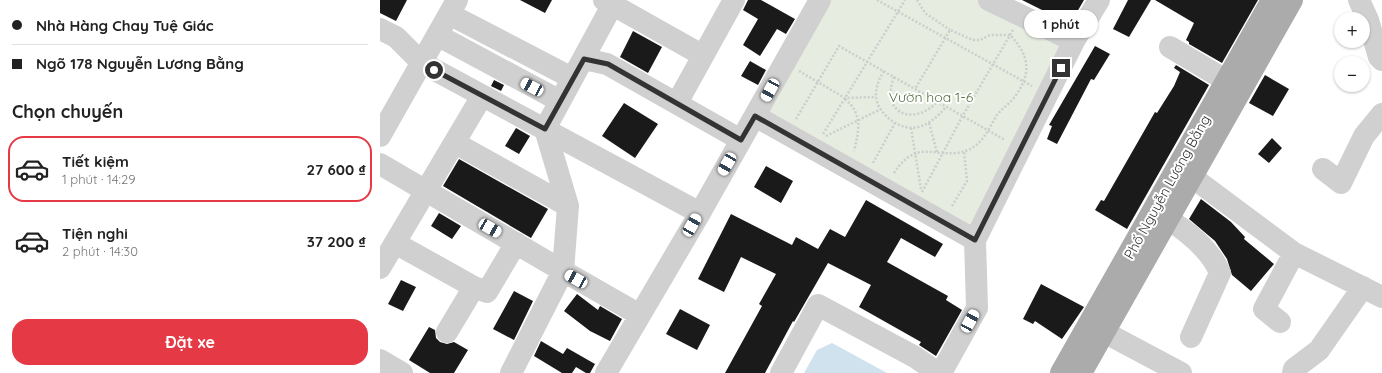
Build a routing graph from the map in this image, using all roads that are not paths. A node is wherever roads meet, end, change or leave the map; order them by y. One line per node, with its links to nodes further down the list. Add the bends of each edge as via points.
1 (820, 0): 25 (street)
2 (989, 0): 12 (street)
3 (1099, 0): 12 (street)
4 (1272, 0): 19 (main road, Phố Nguyễn Lương Bằng)
5 (1292, 0): 32 (main road, Phố Nguyễn Lương Bằng)
6 (1359, 0): 16 (street)
7 (610, 2): 14 (street); 15 (street)
8 (729, 2): 14 (street)
9 (453, 7): 11 (street); 18 (street)
10 (380, 29): 17 (street, via 396,37)
11 (437, 35): 17 (street); 21 (street)
12 (1074, 41): 37 (street)
13 (1170, 47): 19 (street)
14 (702, 55): 22 (street)
15 (584, 59): 18 (street); 22 (street, via 608,64)
16 (1382, 60)
17 (422, 63): 20 (street); 23 (street)
18 (572, 78): 21 (street)
19 (1227, 81): 57 (main road, Phố Nguyễn Lương Bằng)
20 (482, 96): 26 (street); 29 (street)
21 (560, 101): 26 (street)
22 (677, 102): 28 (street)
23 (388, 106): 27 (street)
24 (1382, 114): 31 (street, via 1364,136 1341,183)
25 (755, 116): 28 (street); 37 (street)
26 (545, 129): 34 (street); 35 (street)
27 (380, 136)
28 (741, 140): 35 (street)
29 (456, 143): 33 (street); 34 (street)
30 (380, 164): 33 (street)
31 (1323, 169)
32 (1192, 177): 36 (main road, Phố Nguyễn Lương Bằng); 40 (street)
33 (426, 191): 38 (street); 39 (street)
34 (568, 206): 42 (street)
35 (700, 213): 46 (street)
36 (1168, 219): 49 (main road, Phố Nguyễn Lương Bằng); 50 (street, via 1196,240 1218,266 1220,273)
37 (975, 240): 56 (street, via 977,308)
38 (395, 243): 41 (street); 43 (street)
39 (516, 243): 42 (street); 43 (street, via 487,292)
40 (1294, 253): 44 (street); 47 (street, via 1264,310)
41 (380, 268)
42 (563, 272): 46 (street); 53 (street)
43 (474, 287): 48 (street)
44 (1363, 287): 45 (street); 60 (street, via 1319,350)
45 (1382, 298)
46 (640, 315): 54 (street)
47 (1280, 322)
48 (448, 332)
49 (1104, 332): 58 (main road, Phố Nguyễn Lương Bằng); 59 (street)
50 (1191, 337)
51 (380, 360): 52 (street)
52 (402, 373)
53 (511, 373)
54 (606, 373)
55 (781, 373): 56 (street, via 818,305)
56 (940, 373)
57 (1061, 373)
58 (1081, 373)
59 (1181, 373)
60 (1293, 373)

